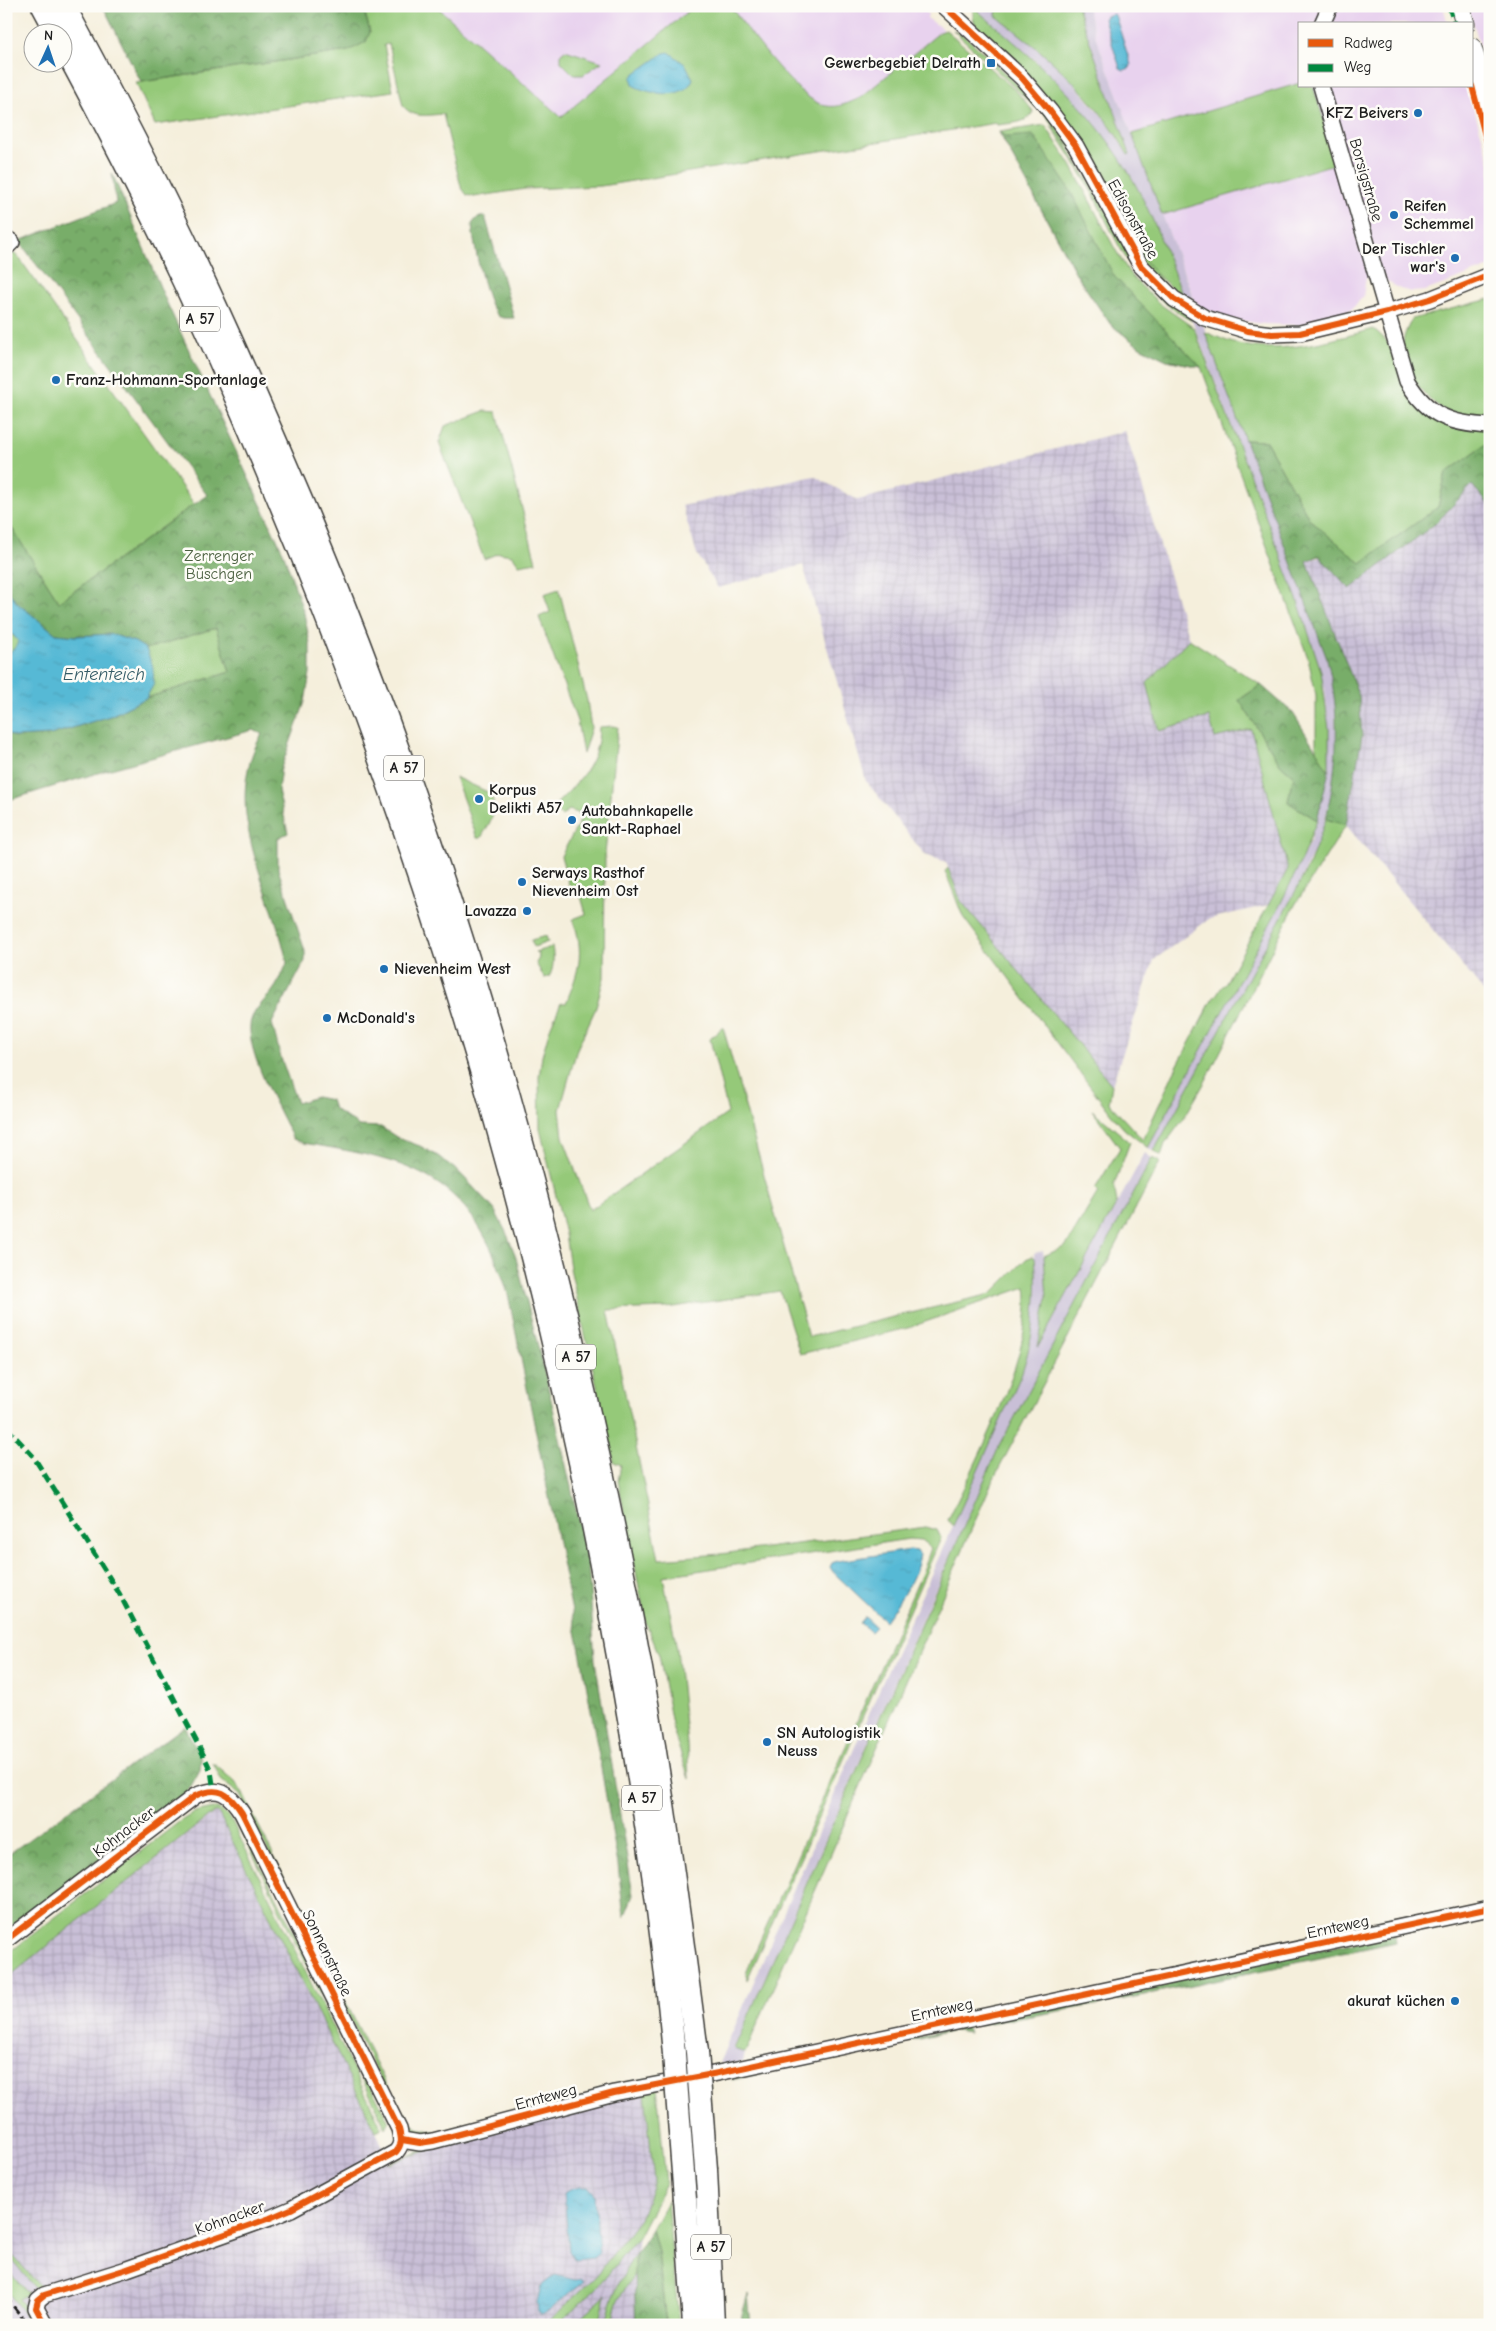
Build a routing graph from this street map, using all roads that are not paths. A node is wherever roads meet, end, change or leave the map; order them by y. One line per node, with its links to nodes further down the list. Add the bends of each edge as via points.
1 (43, 6): 6 (highway)
2 (64, 6): 25 (highway, A 57, bridge, via 201,275 308,518 397,749 488,1024 550,1246 601,1468 656,1753 697,2052)
3 (944, 6): 17 (street, Edisonstraße, via 1038,96 1076,146 1134,257 1157,284 1183,306 1228,327 1272,334 1300,333)
4 (1330, 6): 7 (street)
5 (1460, 6): 8 (main road)
6 (52, 22)
7 (1323, 22)
8 (1464, 22)
9 (1474, 55): 12 (main road)
10 (72, 62): 24 (highway, A 57, bridge, via 185,284 267,470 378,753 470,1028 551,1328 591,1510 636,1755 663,1947 674,2054)
11 (1322, 88): 17 (street, Borsigstraße)
12 (1490, 107)
13 (6, 238): 14 (street, via 12,242)
14 (6, 248)
15 (1490, 275): 17 (street, Edisonstraße)
16 (1490, 287): 17 (street, Edisonstraße)
17 (1387, 312): 18 (street, Borsigstraße, via 1407,381 1422,401 1449,420)
18 (1490, 426)
19 (214, 1791): 21 (street, Kohnacker, via 204,1792 188,1801); 22 (street, Sonnenstraße, via 224,1792 232,1798 242,1813)
20 (1490, 1908): 22 (street, Ernteweg, via 614,2093 433,2141)
21 (6, 1940)
22 (402, 2140): 23 (street, Kohnacker, via 396,2152 291,2209 127,2269 44,2295 36,2304 37,2314)
23 (45, 2325)
24 (694, 2325)
25 (714, 2325)

